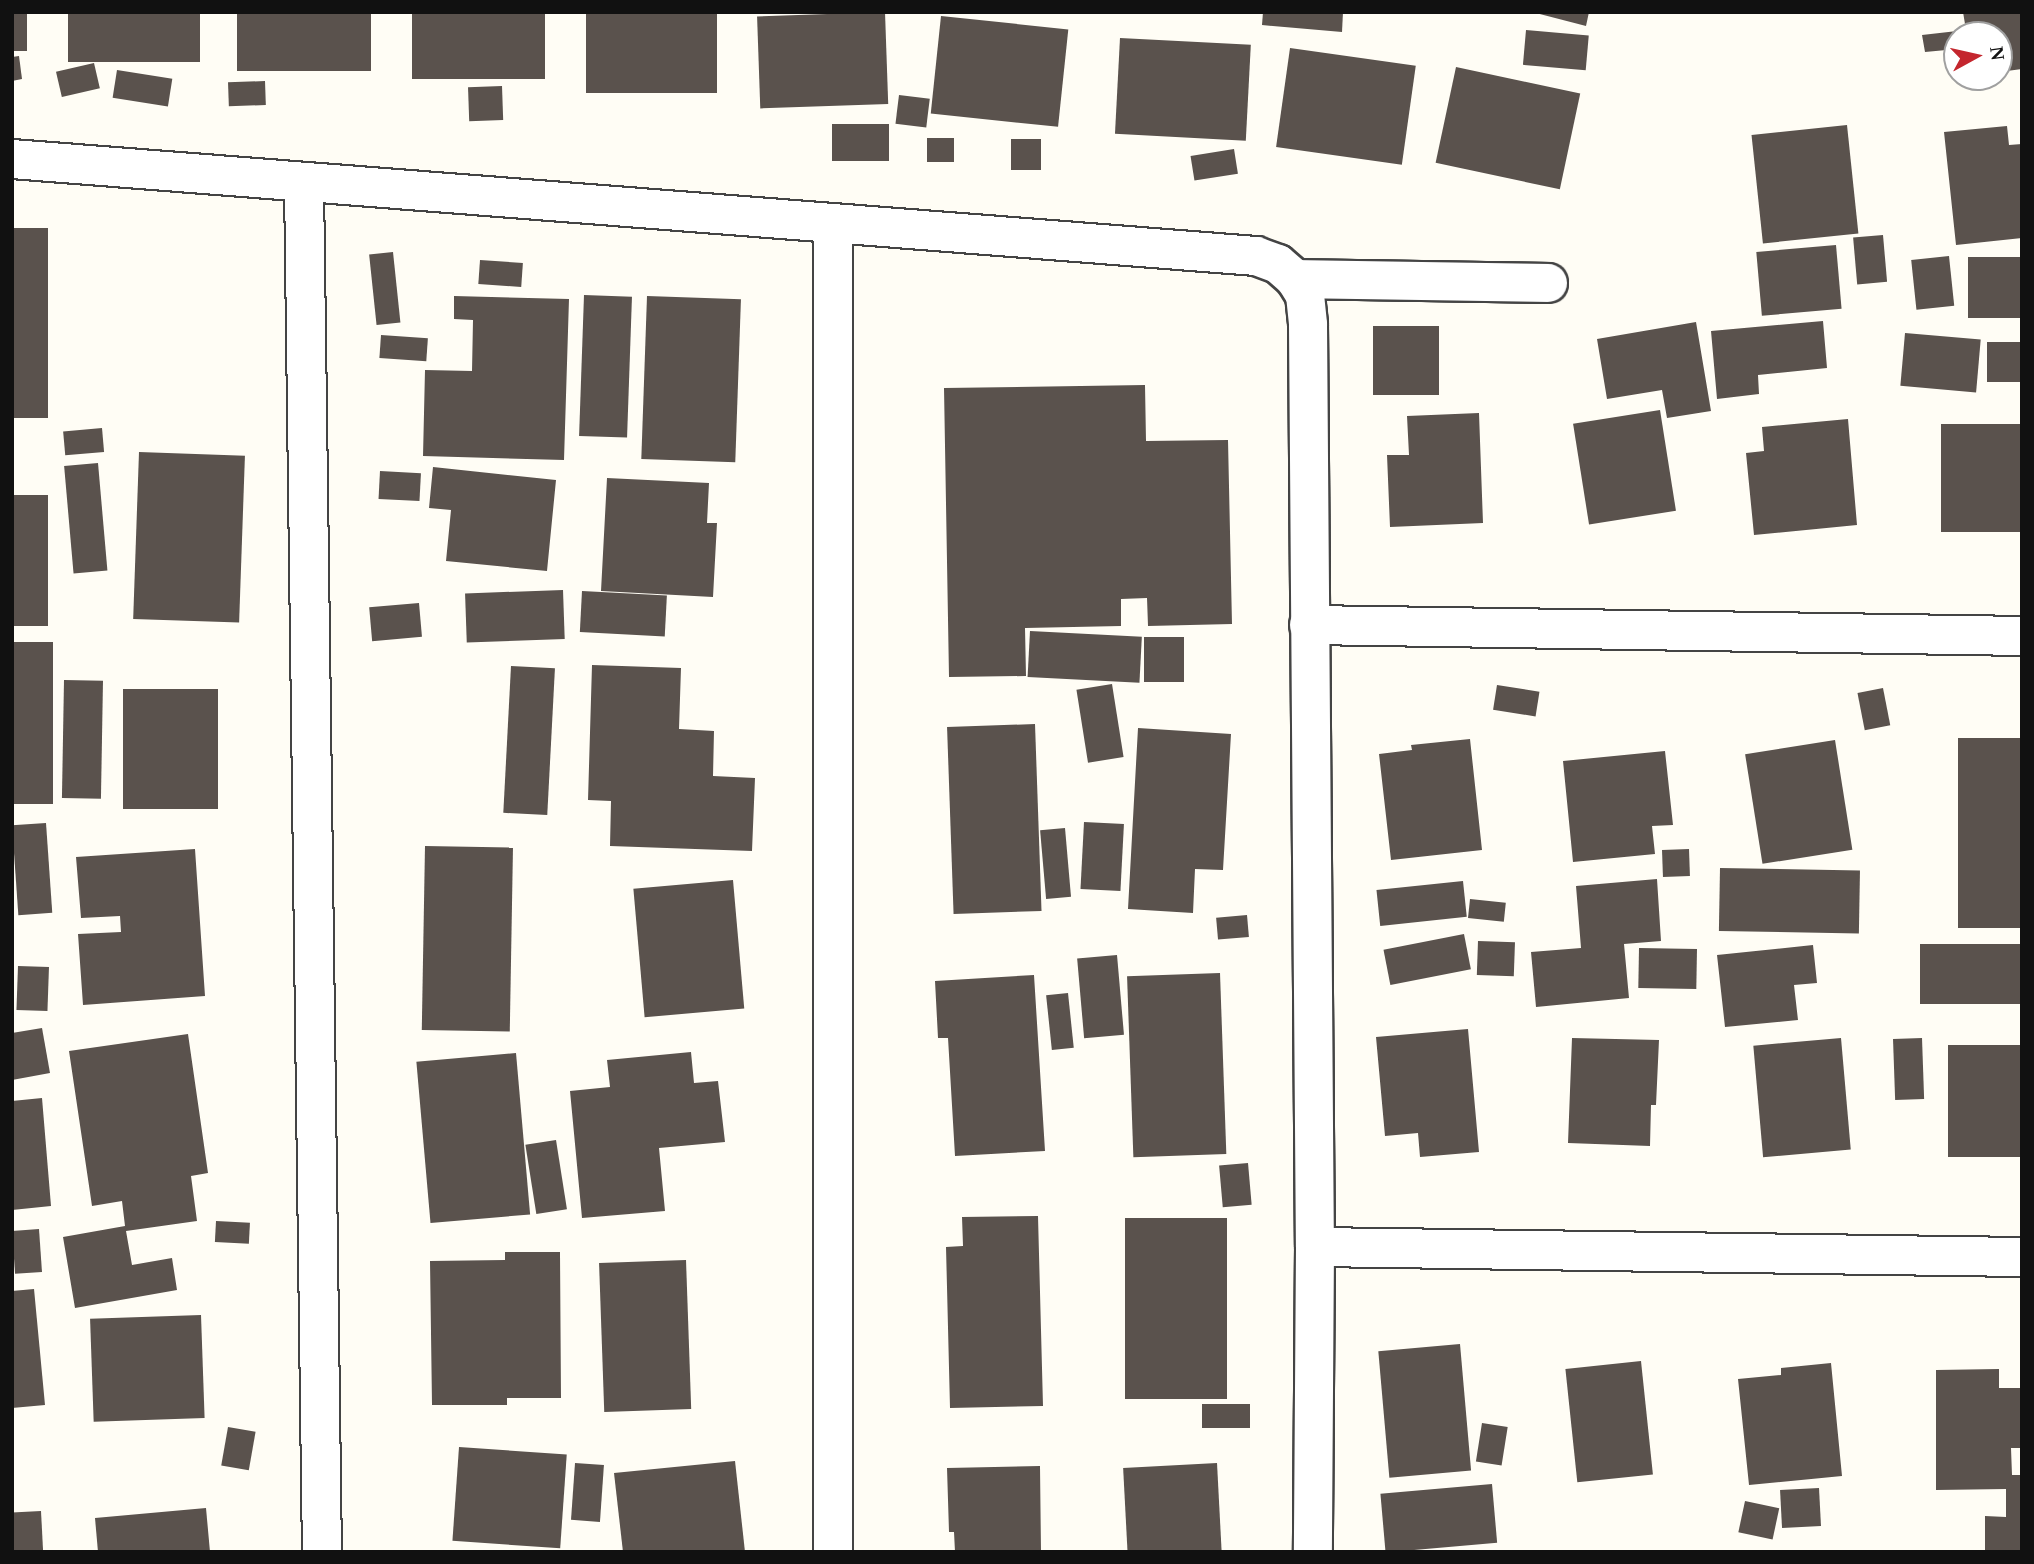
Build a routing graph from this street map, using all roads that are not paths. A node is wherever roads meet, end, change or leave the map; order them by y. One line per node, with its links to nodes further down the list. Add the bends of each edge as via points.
1 (12, 159): 2 (street)
2 (304, 182): 3 (street); 10 (street)
3 (834, 223): 4 (street, via 1256,256 1278,264); 11 (street)
4 (1295, 279): 5 (street); 6 (street, via 1305,295 1308,325)
5 (1548, 283)
6 (1309, 625): 7 (street); 8 (street)
7 (2022, 636)
8 (1315, 1247): 9 (street); 12 (street)
9 (2022, 1257)
10 (322, 1552)
11 (832, 1552)
12 (1313, 1552)

